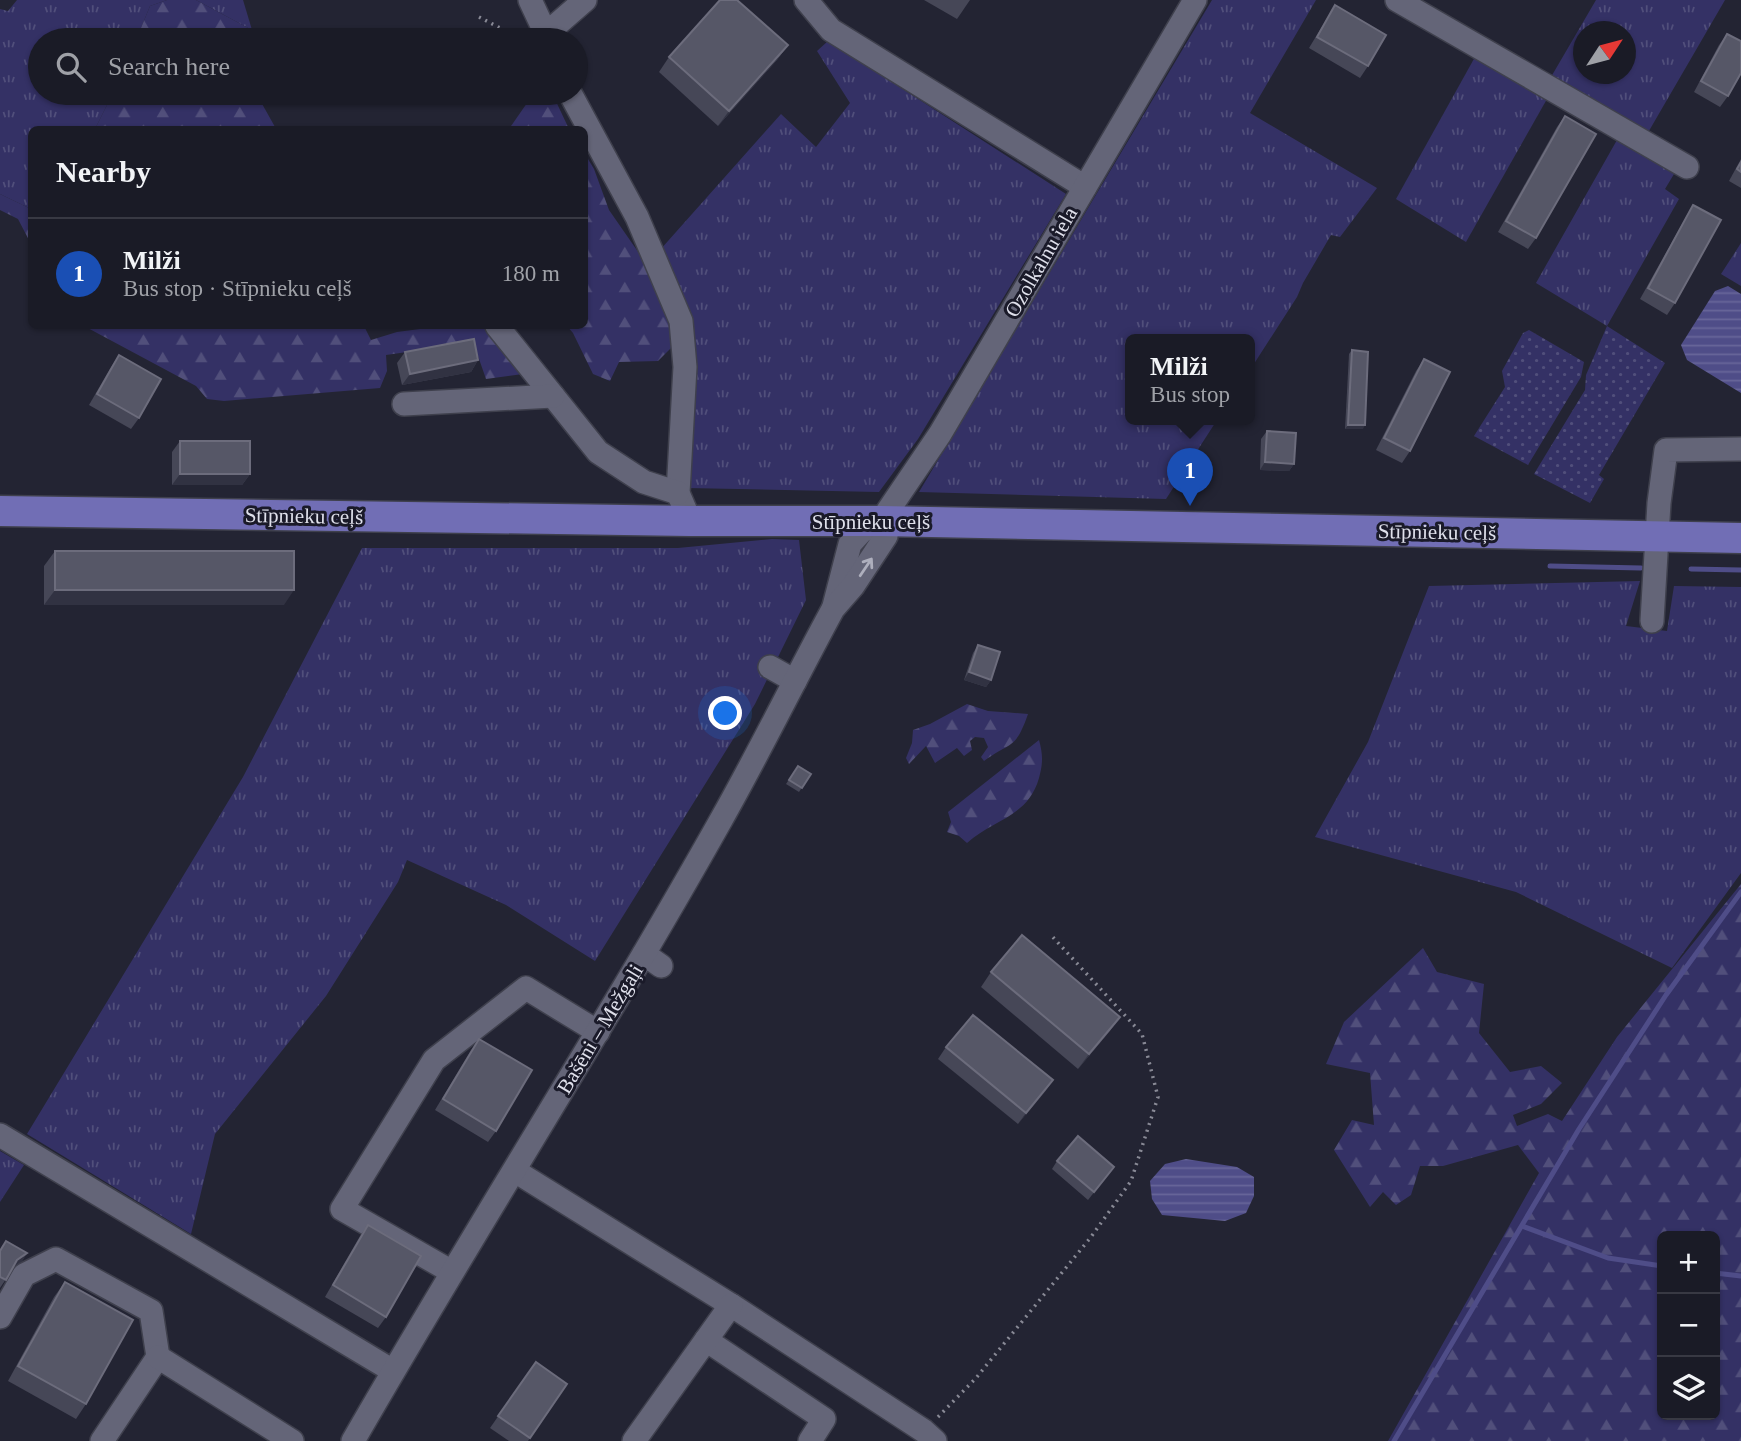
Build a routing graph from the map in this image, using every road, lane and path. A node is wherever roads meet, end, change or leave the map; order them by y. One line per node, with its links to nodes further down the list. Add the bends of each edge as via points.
1 (530, 0): 8 (street)
2 (585, 0): 9 (street)
3 (806, 0): 14 (street, via 831,30)
4 (1195, 0): 14 (street, Ozolkalnu iela)
5 (1396, 0): 13 (street)
6 (479, 17): 7 (path)
7 (500, 28)
8 (543, 28)
9 (556, 28)
10 (576, 105): 11 (street)
11 (588, 126)
12 (588, 127): 19 (street, via 636,217 681,321 685,367)
13 (1687, 167)
14 (1085, 187): 22 (street, Ozolkalnu iela, via 940,434)
15 (499, 329): 16 (street)
16 (553, 396): 17 (street); 19 (street, via 598,452 644,482)
17 (404, 404)
18 (1741, 449): 23 (street, via 1666,450)
19 (678, 493): 21 (street)
20 (0, 511): 21 (main road, Stīpnieku ceļš)
21 (690, 521): 22 (main road, Stīpnieku ceļš)
22 (881, 521): 23 (main road, Stīpnieku ceļš); 27 (street, Bašēni – Mežgaļi, via 886,536 833,609)
23 (1656, 536): 24 (main road, Stīpnieku ceļš); 25 (street)
24 (1741, 538)
25 (1652, 621)
26 (770, 667): 27 (street)
27 (795, 681): 29 (street, Bašēni – Mežgaļi, via 652,960)
28 (1050, 934): 38 (path, via 1142,1034 1158,1097 1131,1181)
29 (598, 1032): 31 (street, Bašēni – Mežgaļi); 32 (street, via 526,988 433,1060 342,1209)
30 (0, 1135): 37 (street)
31 (515, 1171): 32 (street, Bašēni – Mežgaļi); 33 (street)
32 (452, 1272): 37 (street, Bašēni – Mežgaļi)
33 (731, 1306): 35 (street); 38 (street)
34 (0, 1317): 36 (street, via 24,1275 56,1259 151,1311)
35 (706, 1340): 42 (street); 43 (street, via 824,1419)
36 (158, 1357): 39 (street); 40 (street)
37 (393, 1371): 41 (street, Bašēni – Mežgaļi)
38 (930, 1436)
39 (102, 1441)
40 (292, 1441)
41 (353, 1441)
42 (634, 1441)
43 (810, 1441)

